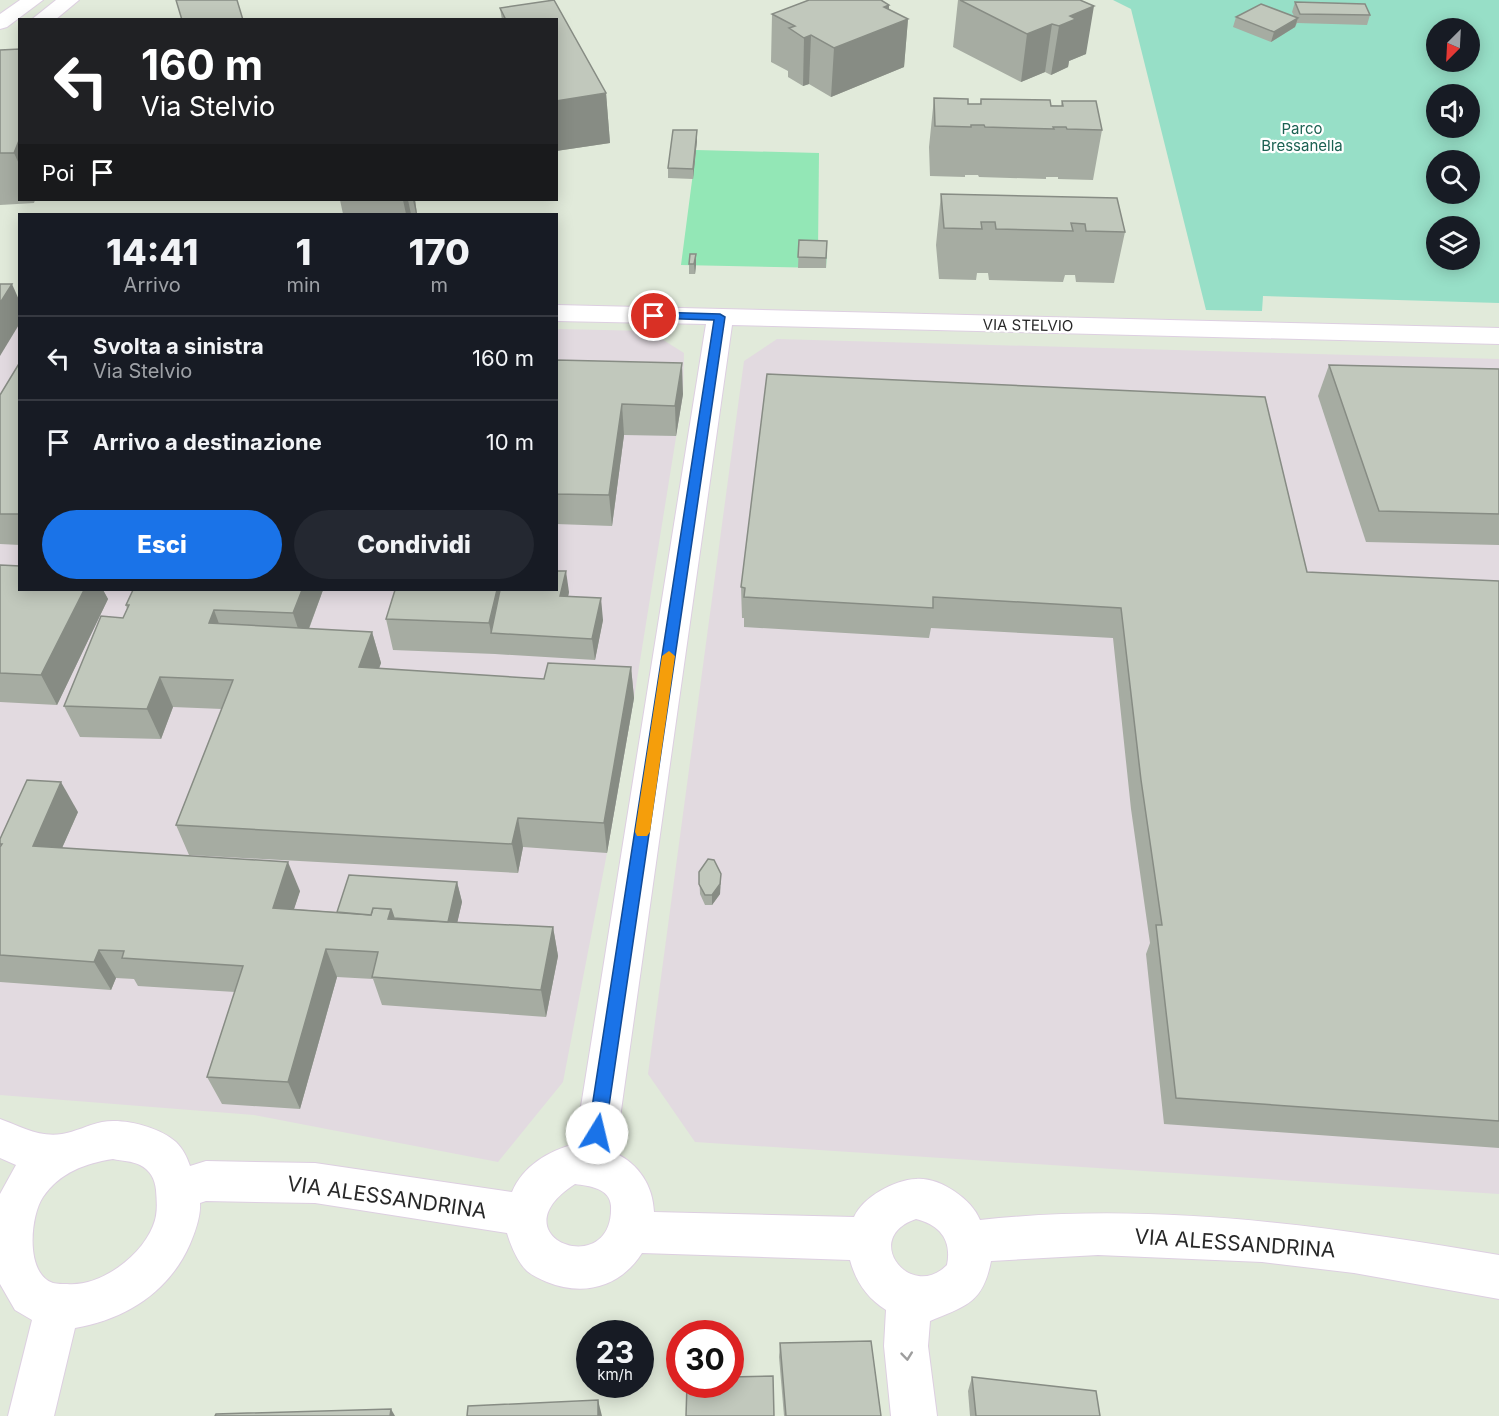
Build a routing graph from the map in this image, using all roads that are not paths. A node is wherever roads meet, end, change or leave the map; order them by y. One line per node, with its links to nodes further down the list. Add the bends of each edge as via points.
1 (33, 0): 4 (street)
2 (69, 0): 3 (street)
3 (44, 18)
4 (0, 23)
5 (558, 313): 6 (street, VIA STELVIO)
6 (720, 317): 7 (street, VIA STELVIO); 10 (street)
7 (1499, 336)
8 (0, 1138): 9 (street, via 35,1153)
9 (62, 1154): 11 (street, via 87,1143 137,1143 157,1153 172,1169); 13 (street, via 40,1168 23,1187)
10 (593, 1164): 12 (street, via 574,1164 542,1181 531,1196); 14 (street, via 610,1170 632,1196 635,1214)
11 (178, 1190): 12 (street, VIA ALESSANDRINA, via 206,1181 315,1183); 19 (street, via 178,1218 166,1246 146,1272 120,1293 89,1305)
12 (526, 1214): 14 (street, via 527,1230 543,1257 575,1269 608,1259 622,1247)
13 (0, 1232): 19 (street, via 1,1260 12,1283 31,1300)
14 (630, 1232): 15 (street)
15 (868, 1239): 16 (street, via 884,1209 916,1199 950,1211 962,1224); 18 (street, via 868,1253 881,1282)
16 (968, 1242): 17 (street, VIA ALESSANDRINA, via 1098,1234 1262,1241); 18 (street, via 970,1258 957,1287 926,1300)
17 (1499, 1277)
18 (909, 1298): 21 (street, one-way to 21, via 906,1346)
19 (58, 1308): 20 (street)
20 (31, 1416)
21 (914, 1416)

